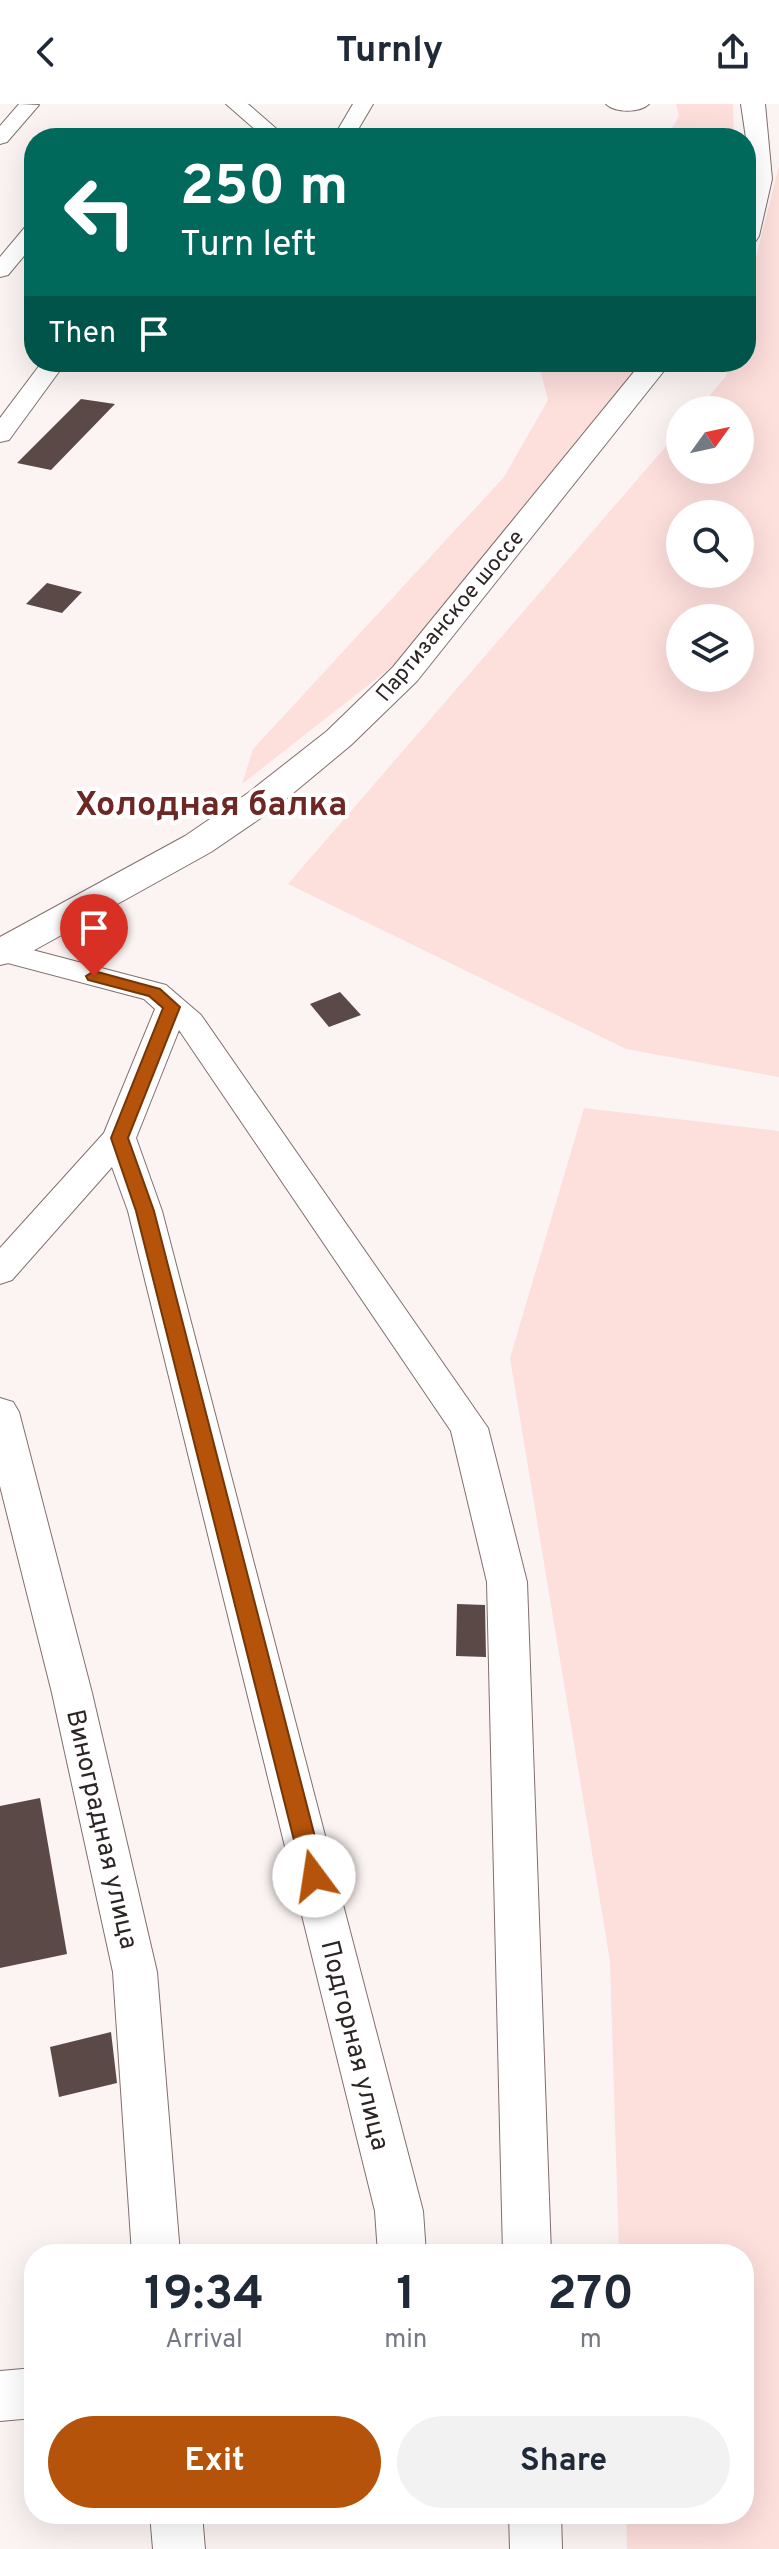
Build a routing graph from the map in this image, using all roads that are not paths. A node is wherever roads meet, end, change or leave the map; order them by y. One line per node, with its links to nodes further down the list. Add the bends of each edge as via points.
1 (236, 104): 7 (street)
2 (363, 104): 8 (street)
3 (616, 104): 4 (street)
4 (639, 104)
5 (753, 104): 9 (main road)
6 (29, 105): 10 (street)
7 (265, 128)
8 (349, 128)
9 (755, 128)
10 (0, 138)
11 (756, 142): 12 (main road)
12 (756, 192)
13 (24, 242): 14 (street)
14 (0, 270)
15 (47, 372): 17 (street)
16 (649, 372): 18 (main road, Партизанское шоссе, via 405,674 339,738 198,844)
17 (0, 435)
18 (1, 952): 19 (street, via 155,992)
19 (172, 1007): 20 (street); 25 (street, via 190,1022 469,1428 507,1582)
20 (119, 1138): 21 (street); 24 (street, Подгорная улица, via 153,1241 399,2211)
21 (0, 1271)
22 (0, 1412): 23 (street, Виноградная улица, via 72,1693 135,1972)
23 (155, 2244)
24 (401, 2244)
25 (527, 2244)
26 (24, 2394): 27 (street)
27 (0, 2396)
28 (177, 2524): 30 (street)
29 (535, 2524): 31 (street)
30 (179, 2549)
31 (536, 2549)

